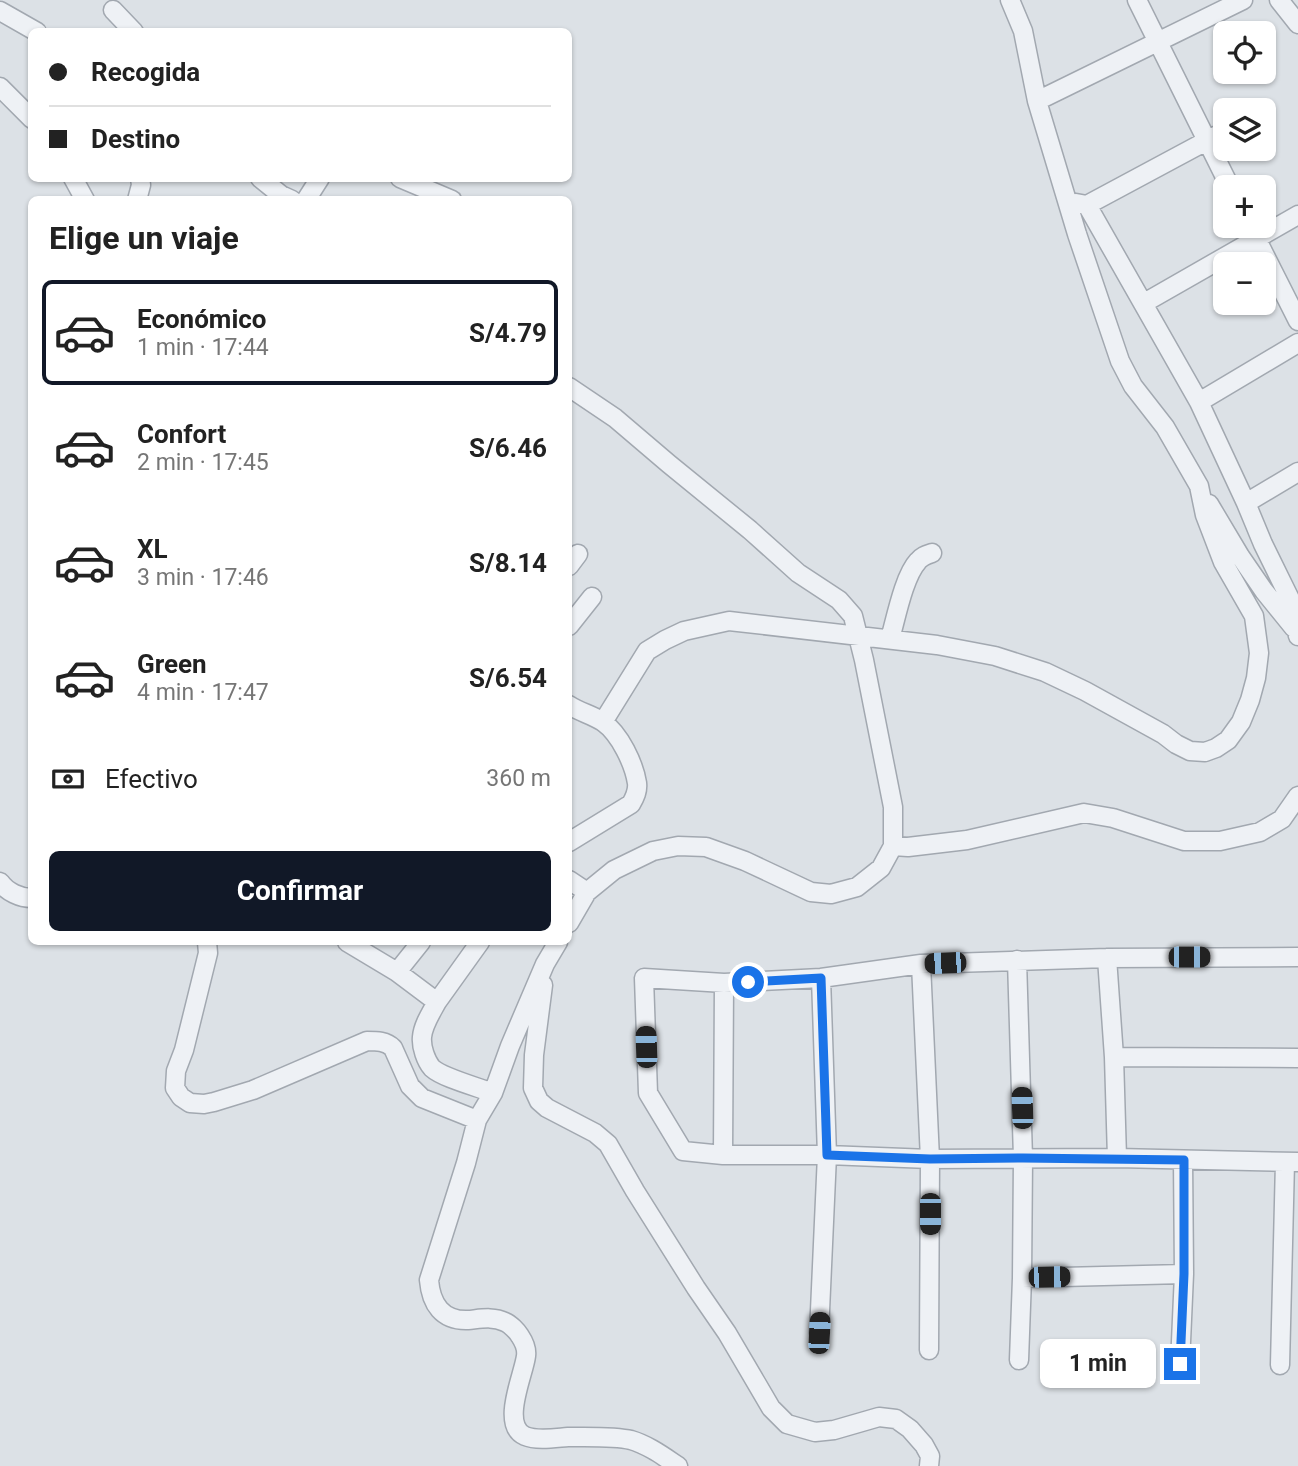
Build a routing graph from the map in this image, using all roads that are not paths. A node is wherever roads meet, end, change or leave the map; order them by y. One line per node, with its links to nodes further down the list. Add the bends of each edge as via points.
1 (1010, 0): 12 (street, via 1023,31)
2 (1137, 0): 10 (street)
3 (1243, 0): 10 (street)
4 (1279, 0): 7 (street)
5 (113, 10): 9 (street)
6 (0, 11): 8 (street)
7 (1298, 24)
8 (30, 28)
9 (130, 28)
10 (1157, 41): 12 (street); 15 (street)
11 (0, 87): 13 (street)
12 (1037, 101): 21 (street)
13 (28, 115)
14 (1213, 137): 15 (street)
15 (1207, 140): 16 (street); 22 (street)
16 (1224, 175)
17 (266, 182): 19 (street)
18 (410, 188): 20 (street)
19 (283, 196)
20 (438, 196)
21 (1067, 202): 22 (street); 33 (street, via 1120,361)
22 (1087, 205): 27 (street)
23 (1298, 215): 24 (street)
24 (1276, 223)
25 (1244, 238): 27 (street)
26 (1256, 238): 28 (street)
27 (1144, 303): 31 (street)
28 (1298, 321)
29 (1298, 343): 31 (street)
30 (572, 389): 40 (street, via 615,418 798,573 839,600 853,616)
31 (1199, 402): 34 (street)
32 (1298, 472): 34 (street)
33 (1199, 486): 39 (street, via 1258,583); 41 (street, via 1223,562 1254,616 1259,653 1241,722 1216,748 1190,751 1085,691 1025,665)
34 (1246, 503): 37 (street)
35 (932, 553): 41 (street, via 920,558 913,568)
36 (592, 597): 38 (street)
37 (1295, 599): 39 (street)
38 (572, 622)
39 (1297, 633)
40 (859, 635): 41 (street); 43 (street, via 729,621 684,631 648,651); 46 (street, via 893,807)
41 (890, 639)
42 (572, 706): 43 (street)
43 (603, 722): 45 (street, via 618,737 629,759 638,785 636,796 631,804)
44 (1298, 796): 46 (street, via 1282,818 1260,832 1220,841 1184,841 1084,813 967,840)
45 (572, 840)
46 (893, 846): 49 (street, via 881,868 856,887 831,894 811,892 706,847 678,846 653,851 614,870)
47 (0, 882): 50 (street)
48 (572, 882): 49 (street)
49 (587, 892): 51 (street)
50 (28, 898)
51 (572, 918)
52 (208, 945): 71 (street, via 176,1072 175,1088 190,1103 215,1102 253,1090 375,1041 393,1048 410,1086 422,1098)
53 (352, 945): 62 (street)
54 (419, 945): 62 (street)
55 (478, 945): 65 (street)
56 (551, 945): 60 (street)
57 (1298, 957): 58 (street)
58 (1107, 958): 59 (street); 68 (street)
59 (1017, 960): 61 (street); 74 (street)
60 (545, 964): 66 (street); 67 (street)
61 (921, 964): 63 (street); 76 (street)
62 (397, 972): 65 (street)
63 (821, 978): 64 (street); 73 (street)
64 (724, 983): 72 (street); 72 (street, via 644,978 648,1093 683,1151)
65 (437, 1002): 70 (street, via 422,1038 426,1058 433,1068 453,1079)
66 (510, 1046): 67 (street); 70 (street)
67 (534, 1055): 87 (street, via 533,1088 539,1101 608,1144 771,1408 787,1423 815,1432 879,1417 896,1419 924,1445)
68 (1114, 1057): 69 (street); 75 (street)
69 (1298, 1058)
70 (493, 1093): 71 (street)
71 (477, 1120): 86 (street, via 429,1280 436,1307 447,1316 464,1320 507,1322 519,1335 526,1353 514,1408 520,1433 542,1438 629,1440)
72 (723, 1155): 73 (street)
73 (827, 1155): 76 (street); 81 (street)
74 (1023, 1158): 75 (street); 76 (street); 80 (street)
75 (1117, 1158): 77 (street)
76 (930, 1159): 82 (street)
77 (1184, 1160): 78 (street); 79 (street)
78 (1291, 1162): 85 (street)
79 (1184, 1274): 80 (street); 84 (street)
80 (1022, 1278): 83 (street)
81 (819, 1333)
82 (929, 1350)
83 (1019, 1360)
84 (1180, 1364)
85 (1280, 1365)
86 (678, 1466)
87 (929, 1466)

